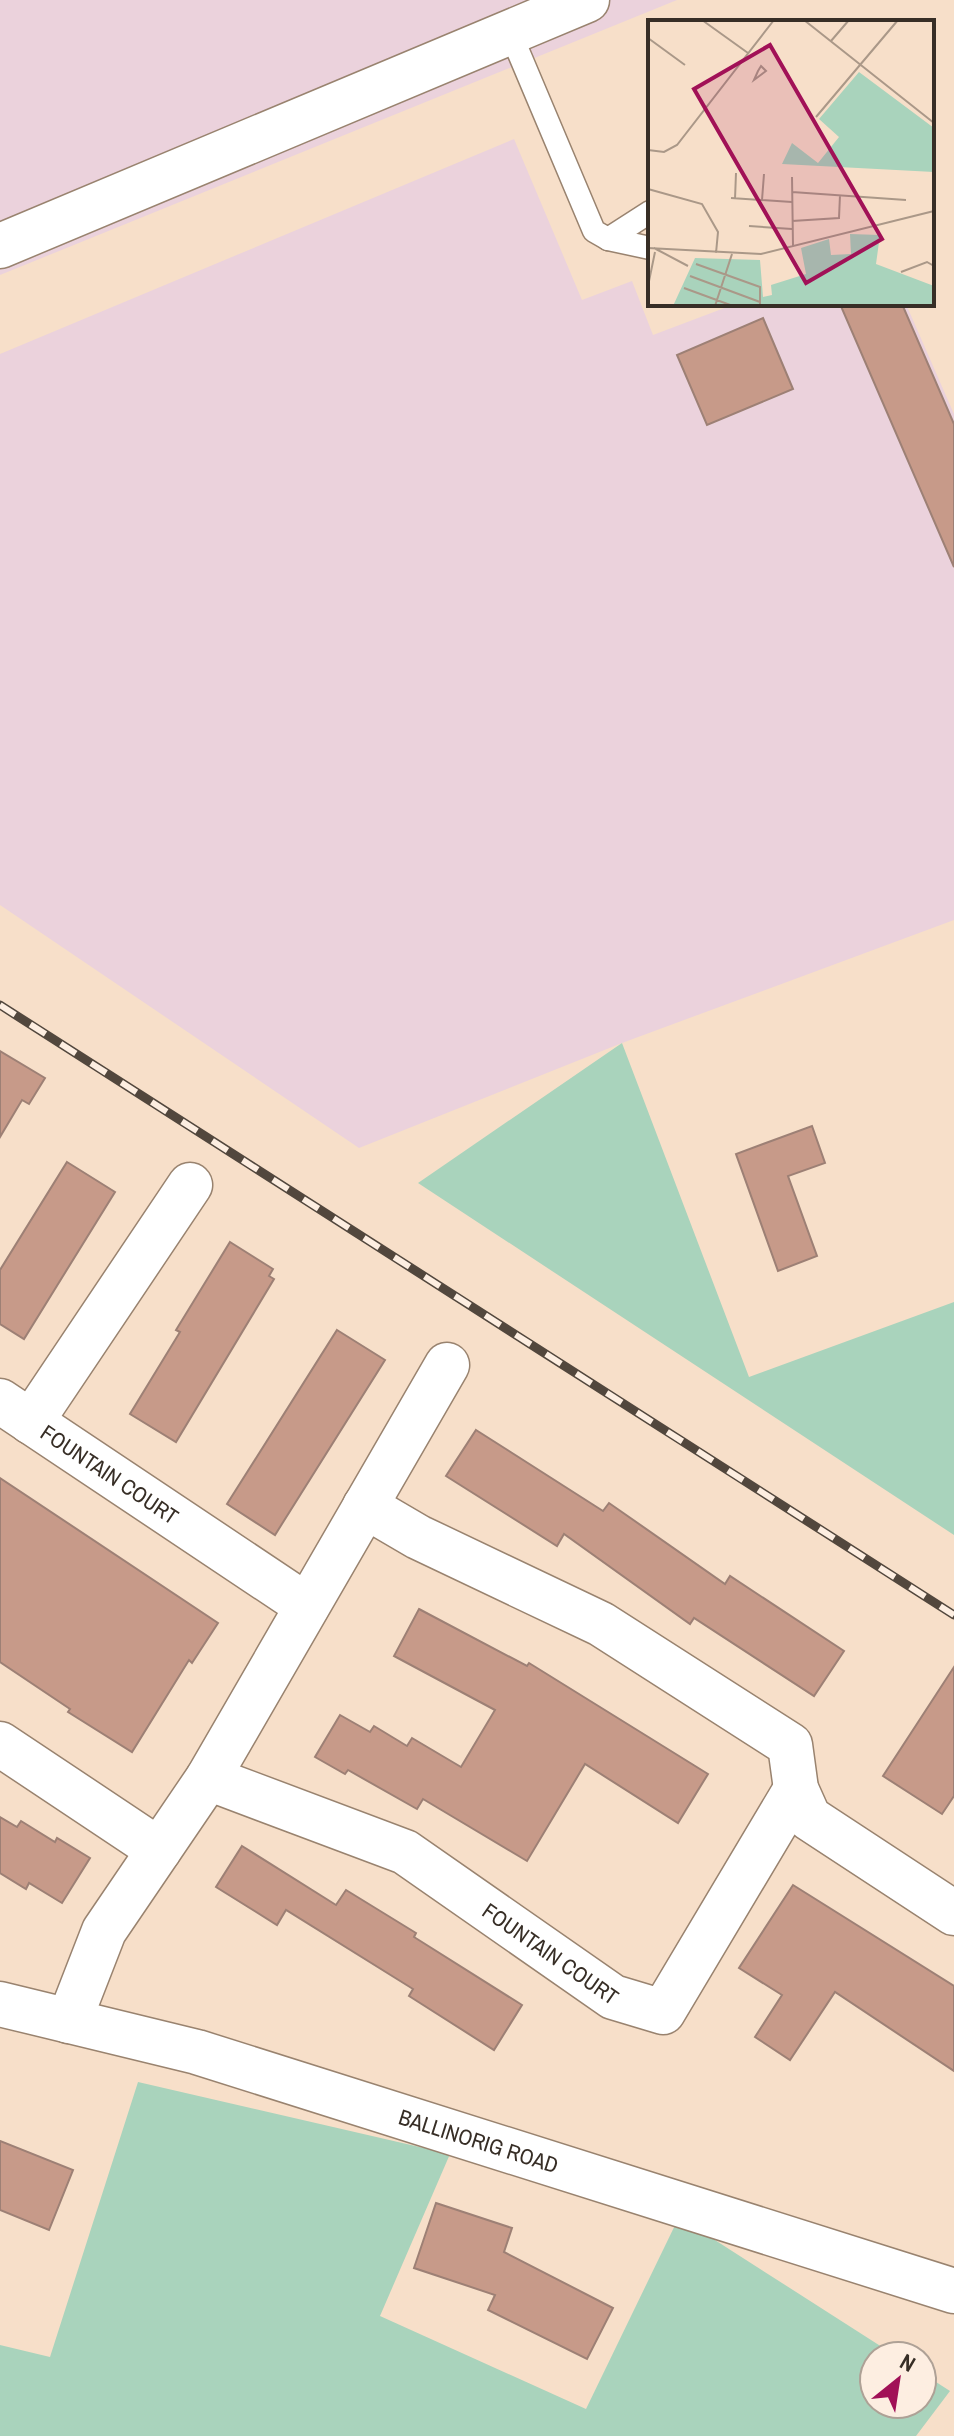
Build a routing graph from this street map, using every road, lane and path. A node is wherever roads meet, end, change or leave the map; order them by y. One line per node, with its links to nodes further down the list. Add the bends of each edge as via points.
1 (587, 0): 2 (street)
2 (510, 32): 4 (lane, via 594,231); 5 (street)
3 (648, 213): 4 (lane)
4 (608, 239): 6 (lane)
5 (0, 246)
6 (648, 248)
7 (190, 1185): 9 (street, FOUNTAIN COURT)
8 (447, 1365): 10 (street)
9 (16, 1411): 11 (street, FOUNTAIN COURT)
10 (365, 1506): 11 (street); 14 (street, via 418,1537 601,1624 790,1745)
11 (307, 1606): 13 (street)
12 (0, 1744): 15 (street)
13 (208, 1778): 14 (street, FOUNTAIN COURT, via 405,1852 613,1997 663,2012); 15 (street)
14 (796, 1789): 16 (street, via 809,1818)
15 (159, 1850): 18 (street, via 104,1931)
16 (954, 1913)
17 (0, 2004): 18 (street, BALLINORIG ROAD)
18 (69, 2021): 19 (street, BALLINORIG ROAD, via 197,2052)
19 (954, 2291)

